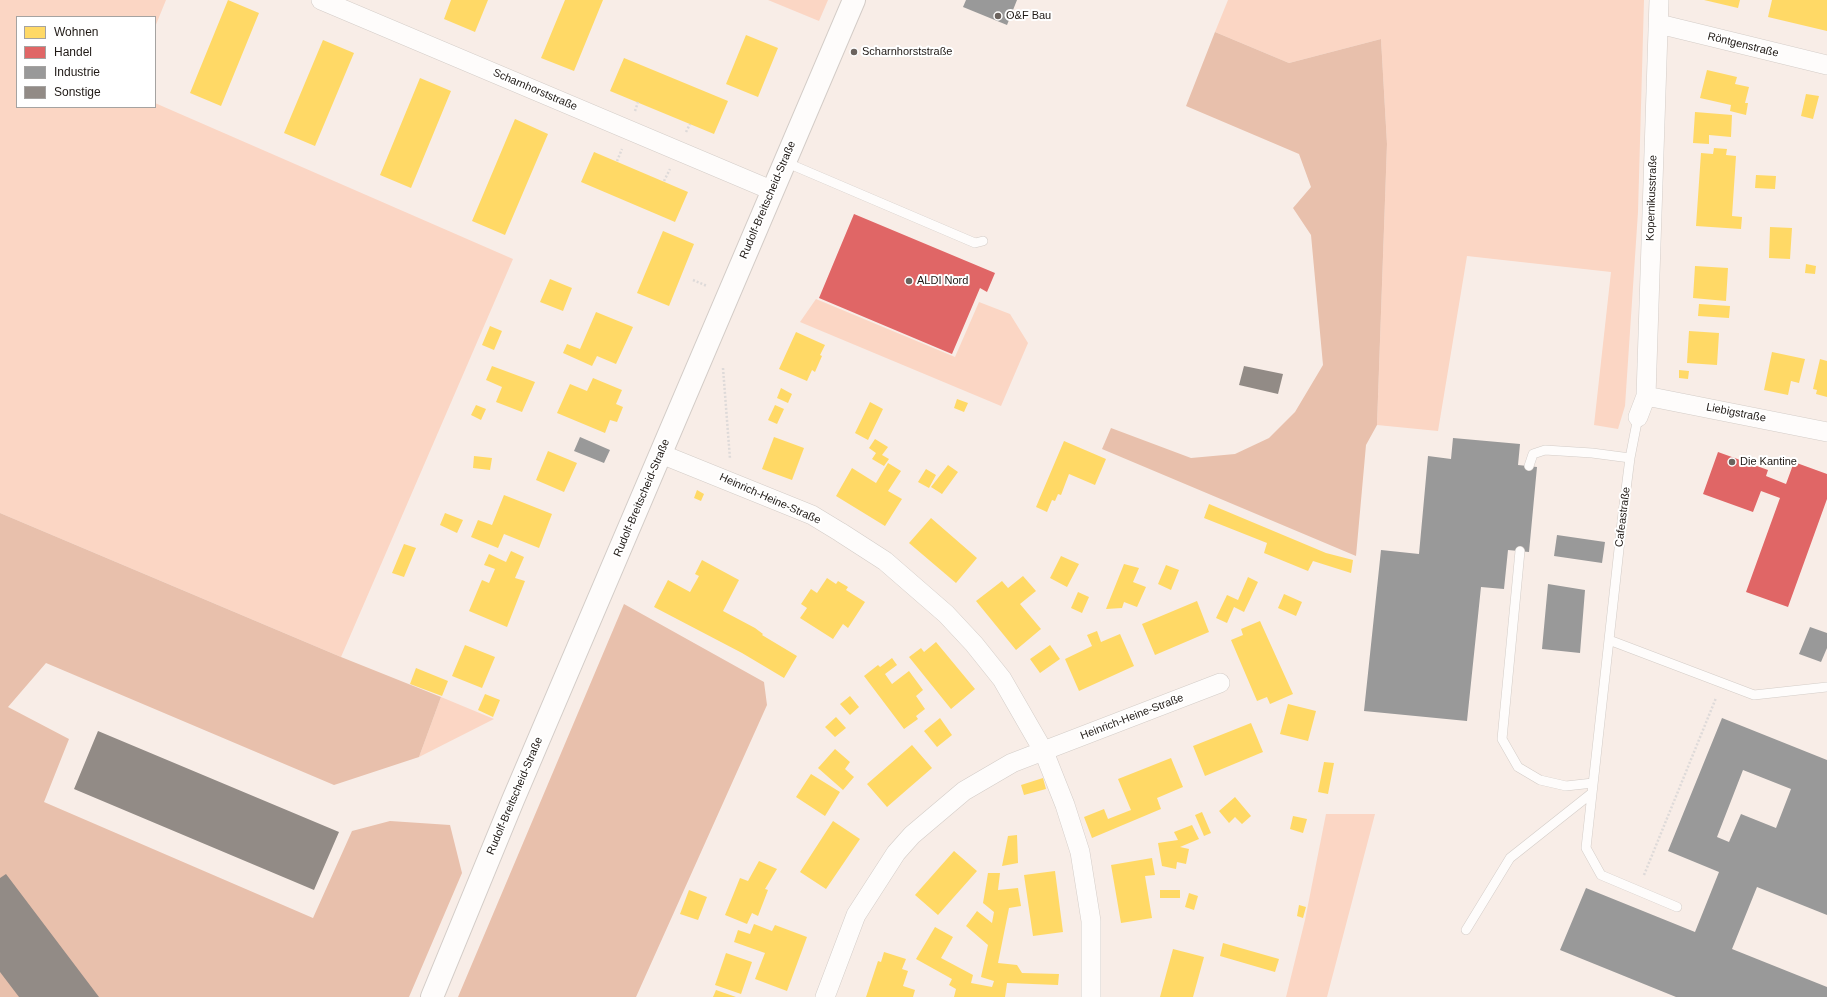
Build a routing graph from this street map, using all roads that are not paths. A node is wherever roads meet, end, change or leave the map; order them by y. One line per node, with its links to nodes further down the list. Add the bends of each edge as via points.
1 (322, 0): 7 (street, Scharnhorststraße)
2 (854, 0): 6 (street, Rudolf-Breitscheid-Straße)
3 (1659, 0): 4 (street, Kopernikusstraße)
4 (1659, 24): 5 (street, Röntgenstraße); 9 (street, Kopernikusstraße)
5 (1827, 65)
6 (784, 162): 7 (street, Rudolf-Breitscheid-Straße); 8 (lane, via 975,243)
7 (771, 190): 12 (street, Rudolf-Breitscheid-Straße)
8 (983, 241)
9 (1646, 396): 10 (street, Cafeastraße); 11 (street, Liebigstraße)
10 (1638, 417): 13 (lane, Cafeastraße)
11 (1827, 432)
12 (661, 454): 19 (street, Heinrich-Heine-Straße, via 812,515 884,561 946,614 1002,679); 24 (street, Rudolf-Breitscheid-Straße)
13 (1630, 458): 14 (lane, via 1545,450 1533,454); 16 (lane, Cafeastraße)
14 (1529, 466)
15 (1520, 551): 20 (lane, via 1502,740 1518,768 1540,780 1566,786)
16 (1609, 640): 18 (lane, via 1754,695); 20 (lane, Cafeastraße)
17 (1220, 683): 19 (street, Heinrich-Heine-Straße)
18 (1827, 687)
19 (1044, 752): 25 (street, via 1012,763 964,791 912,835 896,853 856,916); 26 (street, Heinrich-Heine-Straße, via 1080,852 1091,921)
20 (1593, 783): 21 (lane, Cafeastraße)
21 (1592, 792): 22 (lane, Cafeastraße, via 1586,848 1601,875); 23 (lane, via 1510,858)
22 (1677, 907)
23 (1466, 930)
24 (432, 997)
25 (824, 997)
26 (1091, 997)

